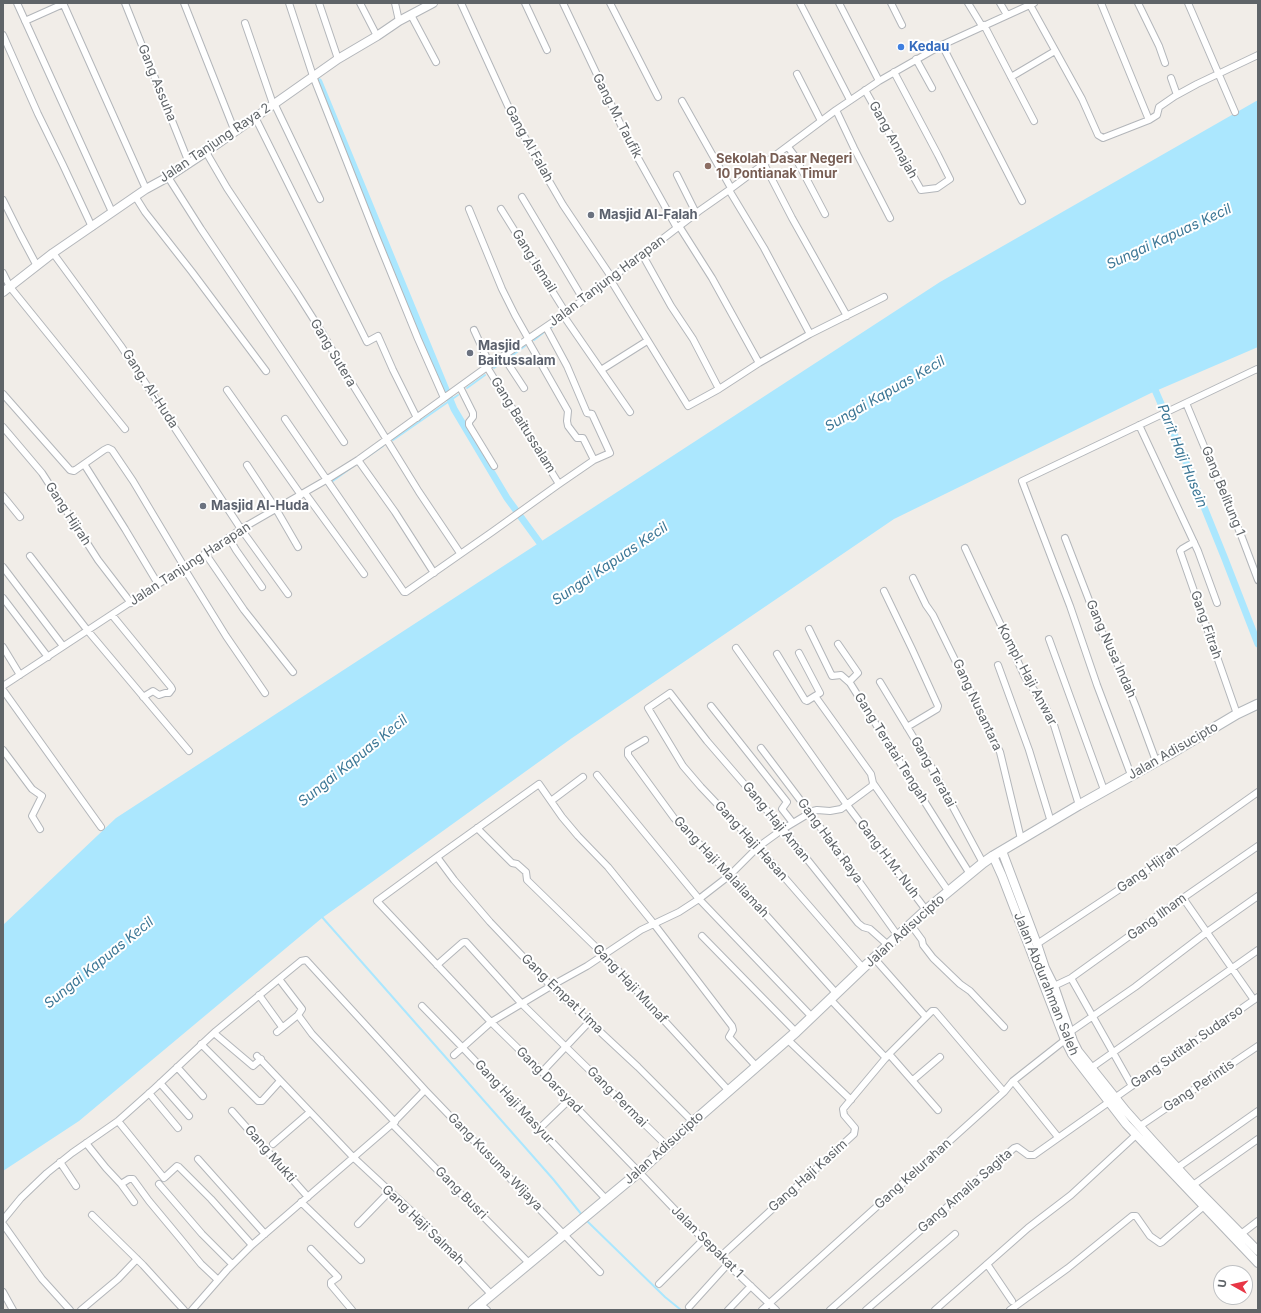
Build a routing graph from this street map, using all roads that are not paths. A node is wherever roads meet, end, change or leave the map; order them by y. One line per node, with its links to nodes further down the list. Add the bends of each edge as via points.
1 (17, 3): 25 (street)
2 (63, 3): 25 (street); 67 (street)
3 (126, 3): 63 (street, Gang Assuha)
4 (184, 3): 60 (street)
5 (290, 3): 43 (street)
6 (319, 3): 36 (street)
7 (360, 3): 31 (street)
8 (395, 3): 26 (street)
9 (433, 3): 23 (street, Jalan Tanjung Raya 2)
10 (461, 3): 86 (street, Gang Al Falah, via 508,106 538,162)
11 (526, 3): 33 (street)
12 (562, 3): 81 (street, Gang M. Taufik, via 629,142)
13 (610, 3): 50 (street)
14 (800, 3): 51 (street)
15 (839, 3): 46 (street)
16 (891, 3): 28 (street)
17 (968, 3): 29 (street)
18 (1000, 3): 24 (street)
19 (1101, 3): 57 (street)
20 (1138, 3): 39 (street)
21 (1188, 3): 42 (street)
22 (1029, 4): 24 (street, Jalan Tanjung Harapan); 34 (street)
23 (411, 15): 26 (street, Jalan Tanjung Raya 2); 38 (street)
24 (1007, 15): 29 (street, Jalan Tanjung Harapan)
25 (25, 21): 76 (street)
26 (399, 21): 31 (street, Jalan Tanjung Raya 2)
27 (245, 24): 53 (street)
28 (902, 25)
29 (983, 25): 32 (street, Jalan Tanjung Harapan); 44 (street)
30 (3, 35): 80 (street)
31 (377, 36): 36 (street, Jalan Tanjung Raya 2)
32 (942, 45): 37 (street, Jalan Tanjung Harapan); 73 (street)
33 (547, 50)
34 (1055, 51): 44 (street); 57 (street, via 1082,99 1098,136 1108,137)
35 (1258, 55): 42 (street)
36 (338, 59): 43 (street, Jalan Tanjung Raya 2)
37 (916, 59): 40 (street, Jalan Tanjung Harapan); 47 (street)
38 (436, 62)
39 (1165, 63)
40 (894, 72): 46 (street, Jalan Tanjung Harapan); 48 (street, Gang Annajah, via 950,179 937,188 921,190)
41 (797, 74): 58 (street)
42 (1218, 74): 49 (street); 55 (street)
43 (313, 76): 53 (street, Jalan Tanjung Raya 2); 109 (street, via 418,339)
44 (1011, 78): 59 (street)
45 (1171, 78): 49 (street)
46 (880, 81): 48 (street, Jalan Tanjung Harapan)
47 (932, 88)
48 (865, 90): 51 (street, Jalan Tanjung Harapan)
49 (1177, 95): 57 (street, via 1159,107 1158,115)
50 (658, 97)
51 (850, 100): 54 (street, Jalan Tanjung Harapan)
52 (682, 101): 68 (street)
53 (274, 104): 56 (street, Jalan Tanjung Raya 2); 71 (street)
54 (836, 110): 58 (street, Jalan Tanjung Harapan); 79 (street)
55 (1235, 112)
56 (255, 117): 60 (street, Jalan Tanjung Raya 2); 112 (street, via 367,342 378,336)
57 (1149, 120)
58 (821, 121): 61 (street, Jalan Tanjung Harapan)
59 (1034, 121)
60 (235, 132): 62 (street, Jalan Tanjung Raya 2)
61 (788, 147): 64 (street, Jalan Tanjung Harapan); 78 (street)
62 (206, 152): 63 (street, Jalan Tanjung Raya 2); 117 (street, Gang Sutera, via 323,334)
63 (189, 163): 66 (street, Jalan Tanjung Raya 2)
64 (764, 164): 68 (street, Jalan Tanjung Harapan); 92 (street)
65 (677, 175): 77 (street)
66 (168, 177): 67 (street, Jalan Tanjung Raya 2); 118 (street)
67 (146, 189): 69 (street, Jalan Tanjung Raya 2)
68 (730, 189): 77 (street, Jalan Tanjung Harapan); 95 (street)
69 (135, 196): 76 (street, Jalan Tanjung Raya 2); 103 (street)
70 (522, 197): 90 (street)
71 (320, 199)
72 (3, 200): 84 (street)
73 (1022, 201)
74 (469, 209): 96 (street, via 502,289)
75 (501, 209): 91 (street, Gang Ismail)
76 (112, 212): 80 (street, Jalan Tanjung Raya 2)
77 (696, 213): 81 (street, Jalan Tanjung Harapan)
78 (825, 214)
79 (890, 218)
80 (92, 227): 82 (street, Jalan Tanjung Raya 2)
81 (678, 227): 83 (street, Jalan Tanjung Harapan); 99 (street, Gang M. Taufik, via 709,273)
82 (53, 253): 84 (street, Jalan Tanjung Raya 2); 130 (street, Gang. Al-Huda, via 121,346)
83 (642, 254): 86 (street, Jalan Tanjung Harapan); 106 (street)
84 (37, 266): 87 (street, Jalan Tanjung Raya 2)
85 (3, 273): 87 (street)
86 (611, 278): 90 (street, Jalan Tanjung Harapan); 97 (street, Gang Al Falah)
87 (10, 287): 88 (street, Jalan Tanjung Raya 2); 116 (street)
88 (3, 292)
89 (884, 297): 92 (street)
90 (583, 299): 91 (street, Jalan Tanjung Harapan)
91 (564, 314): 93 (street, Jalan Tanjung Harapan); 102 (street, Gang Ismail)
92 (847, 316): 95 (street)
93 (546, 327): 96 (street, Jalan Tanjung Harapan); 120 (street, via 567,366 587,413 592,414 610,453)
94 (474, 330): 100 (street, Gang Baitussalam)
95 (810, 334): 99 (street)
96 (528, 339): 98 (street, Jalan Tanjung Harapan); 120 (street, via 568,411 568,426 577,438 583,438)
97 (648, 341): 102 (street); 106 (street, Gang Al Falah, via 688,406)
98 (503, 356): 100 (street, Jalan Tanjung Harapan); 105 (street)
99 (759, 363): 106 (street)
100 (488, 366): 104 (street, Jalan Tanjung Harapan); 125 (street, Gang Baitussalam)
101 (1258, 369): 110 (street)
102 (601, 370): 111 (street, Gang Ismail)
103 (266, 371)
104 (460, 387): 109 (street, Jalan Tanjung Harapan); 123 (street, via 473,413 469,425)
105 (524, 388)
106 (720, 389)
107 (227, 390): 126 (street)
108 (3, 394): 121 (street, via 70,470 74,471)
109 (445, 398): 112 (street, Jalan Tanjung Harapan)
110 (1186, 403): 114 (street); 143 (street, Gang Belitung 1)
111 (630, 412)
112 (417, 418): 117 (street, Jalan Tanjung Harapan)
113 (285, 419): 124 (street)
114 (1138, 425): 133 (street); 183 (street, via 1022,481)
115 (3, 427): 150 (street, Gang Hijrah, via 42,473 98,560)
116 (125, 429)
117 (386, 439): 119 (street, Jalan Tanjung Harapan); 137 (street, Gang Sutera)
118 (344, 442)
119 (358, 460): 124 (street, Jalan Tanjung Harapan); 141 (street)
120 (594, 460): 125 (street)
121 (84, 464): 139 (street, via 108,448 112,450); 145 (street)
122 (248, 465): 128 (street)
123 (494, 466)
124 (326, 480): 126 (street, Jalan Tanjung Harapan); 141 (street, via 405,592)
125 (559, 484): 137 (street)
126 (303, 494): 128 (street, Jalan Tanjung Harapan); 142 (street)
127 (3, 496): 129 (street)
128 (276, 509): 130 (street, Jalan Tanjung Harapan); 134 (street)
129 (20, 517)
130 (241, 529): 131 (street, Jalan Tanjung Harapan); 148 (street, Gang. Al-Huda)
131 (229, 538): 136 (street, Jalan Tanjung Harapan); 146 (street)
132 (1065, 538): 182 (street, Gang Nusa Indah, via 1099,626 1134,701)
133 (1194, 542): 151 (street); 176 (street, Gang Fitrah, via 1180,551)
134 (298, 547)
135 (965, 548): 190 (street, Kompl. Haji Anwar, via 1025,678 1052,719)
136 (205, 553): 139 (street, Jalan Tanjung Harapan); 164 (street, via 244,610)
137 (460, 553): 141 (street)
138 (30, 556): 154 (street)
139 (185, 568): 145 (street, Jalan Tanjung Harapan); 170 (street, via 226,636)
140 (4, 570): 157 (street)
141 (434, 573)
142 (364, 574)
143 (1257, 576)
144 (913, 578): 199 (street, Gang Nusantara, via 926,605 934,615 1000,752)
145 (158, 584): 150 (street, Jalan Tanjung Harapan)
146 (262, 587)
147 (884, 591): 177 (street, via 938,706)
148 (288, 594)
149 (3, 598): 162 (street)
150 (131, 603): 152 (street, Jalan Tanjung Harapan)
151 (1217, 603)
152 (112, 615): 154 (street, Jalan Tanjung Harapan); 172 (street, via 172,689 169,693 159,695 153,691)
153 (809, 629): 166 (street, Gang Teratai Tengah, via 832,676 841,675)
154 (88, 630): 157 (street, Jalan Tanjung Harapan); 172 (street)
155 (1049, 639): 187 (street)
156 (838, 644): 166 (street, via 858,673)
157 (63, 646): 162 (street, Jalan Tanjung Harapan)
158 (3, 647): 165 (street)
159 (736, 648): 191 (street, Gang H.M. Nuh)
160 (799, 653): 171 (street, via 820,693)
161 (777, 654): 171 (street, via 805,700)
162 (48, 657): 165 (street, Jalan Tanjung Harapan)
163 (998, 665): 193 (street, via 1029,750)
164 (293, 672)
165 (20, 675): 168 (street, Jalan Tanjung Harapan)
166 (849, 682): 206 (street, Gang Teratai Tengah)
167 (880, 682): 177 (street, Gang Teratai)
168 (3, 686)
169 (3, 690): 195 (street)
170 (265, 693)
171 (815, 696): 186 (street, via 871,774)
172 (143, 697): 181 (street)
173 (1258, 704): 176 (main road, Jalan Adisucipto)
174 (711, 706): 194 (street, via 787,802 782,809)
175 (648, 708): 198 (street, Gang Haji Aman, via 670,692 707,741); 201 (street, Gang Haji Hasan, via 683,766)
176 (1237, 714): 182 (main road, Jalan Adisucipto)
177 (907, 727): 205 (street, Gang Teratai)
178 (645, 740): 207 (street, Gang Haji Malailamah, via 628,750 627,754 674,818)
179 (761, 748): 192 (street, Gang Haka Raya)
180 (3, 750): 197 (street, via 32,789 42,798 32,816)
181 (189, 751)
182 (1156, 761): 183 (main road, Jalan Adisucipto)
183 (1131, 774): 187 (main road, Jalan Adisucipto)
184 (596, 775): 211 (street)
185 (583, 777): 189 (street)
186 (873, 783): 191 (street); 208 (street)
187 (1104, 790): 190 (main road, Jalan Adisucipto)
188 (1258, 792): 219 (street, Gang Hijrah, via 1141,876)
189 (551, 801): 196 (street, via 538,784); 214 (street)
190 (1079, 805): 193 (main road, Jalan Adisucipto)
191 (848, 806): 192 (street, via 830,811 815,810); 212 (street, Gang H.M. Nuh)
192 (810, 813): 194 (street); 218 (street, Gang Haka Raya)
193 (1051, 822): 199 (main road, Jalan Adisucipto)
194 (793, 823): 198 (street)
195 (100, 827)
196 (477, 828): 204 (street); 222 (street, Gang Haji Munaf, via 526,872 527,880)
197 (40, 829)
198 (782, 829): 201 (street); 220 (street, Gang Haji Aman, via 858,923 870,929)
199 (1021, 839): 202 (main road, Jalan Adisucipto)
200 (1258, 846): 210 (street, Gang Ilham)
201 (758, 847): 207 (street); 225 (street, Gang Haji Hasan)
202 (1002, 850): 203 (main road, Jalan Adisucipto); 213 (street, Jalan Abdurahman Saleh)
203 (993, 856): 205 (main road, Jalan Adisucipto); 213 (street, Jalan Abdurahman Saleh)
204 (438, 858): 224 (street, Gang Darsyad, via 377,900); 229 (street, Gang Empat Lima, via 490,922)
205 (983, 863): 206 (main road, Jalan Adisucipto)
206 (970, 874): 208 (main road, Jalan Adisucipto)
207 (730, 876): 211 (street); 232 (street, Gang Haji Malailamah)
208 (949, 892): 212 (main road, Jalan Adisucipto)
209 (1258, 896): 216 (street)
210 (1183, 898): 216 (street); 227 (street, Gang Ilham)
211 (699, 900): 214 (street); 238 (street)
212 (926, 910): 215 (main road, Jalan Adisucipto)
213 (1020, 912): 219 (street, Jalan Abdurahman Saleh); 249 (street, Jalan Abdurahman Saleh)
214 (654, 924): 222 (street); 259 (street, via 732,1026 733,1030 729,1037)
215 (911, 925): 218 (main road, Jalan Adisucipto); 243 (street, via 933,958 960,984 970,990)
216 (1207, 932): 226 (street); 237 (street)
217 (702, 936): 245 (street)
218 (898, 936): 220 (main road, Jalan Adisucipto)
219 (1037, 944): 230 (street, Jalan Abdurahman Saleh)
220 (888, 946): 223 (main road, Jalan Adisucipto)
221 (1258, 950): 226 (street)
222 (604, 955): 229 (street); 268 (street, Gang Haji Munaf)
223 (874, 958): 225 (main road, Jalan Adisucipto); 239 (street)
224 (437, 965): 234 (street, Gang Permai, via 465,942); 241 (street, Gang Darsyad)
225 (863, 968): 232 (main road, Jalan Adisucipto)
226 (1232, 969): 233 (street); 254 (street)
227 (1071, 978): 230 (street, Gang Ilham); 237 (street)
228 (279, 980): 231 (street); 236 (street, via 302,1007); 267 (street, Gang Kusuma Wijaya, via 301,961 306,960)
229 (551, 986): 234 (street); 240 (street, Gang Empat Lima)
230 (1054, 986): 246 (street, Jalan Abdurahman Saleh)
231 (259, 995): 242 (street); 247 (street)
232 (833, 996): 238 (main road, Jalan Adisucipto); 256 (street, Gang Haji Malailamah)
233 (1256, 999): 266 (street, Gang Sutitah Sudarso)
234 (522, 1004): 241 (street); 253 (street, Gang Permai)
235 (422, 1006): 252 (street, Gang Haji Masyur)
236 (298, 1015): 242 (street); 282 (street, Gang Busri, via 312,1034)
237 (1093, 1016): 246 (street); 254 (street)
238 (812, 1017): 245 (main road, Jalan Adisucipto)
239 (926, 1017): 256 (street, Gang Haji Kasim); 269 (street, via 935,1011)
240 (590, 1021): 253 (street); 281 (street, Gang Empat Lima)
241 (490, 1022): 252 (street); 261 (street, Gang Darsyad)
242 (282, 1027): 244 (street)
243 (1004, 1027)
244 (277, 1032)
245 (796, 1032): 248 (main road, Jalan Adisucipto)
246 (1070, 1032): 260 (street, Jalan Abdurahman Saleh, via 1078,1051)
247 (214, 1033): 250 (street); 263 (street, Gang Haji Salmah, via 253,1066 259,1058)
248 (788, 1040): 259 (main road, Jalan Adisucipto); 273 (street)
249 (1065, 1040): 264 (street, Gang Kelurahan); 274 (street, Jalan Abdurahman Saleh, via 1072,1054)
250 (202, 1044): 258 (street); 263 (street, via 258,1101 262,1101)
251 (1258, 1046): 283 (street, Gang Perintis)
252 (462, 1047): 255 (street); 285 (street, Gang Haji Masyur)
253 (567, 1047): 261 (street); 292 (street, Gang Permai)
254 (1113, 1052): 260 (street); 266 (street)
255 (454, 1055)
256 (887, 1056): 262 (street, Gang Haji Malailamah); 273 (street, Gang Haji Kasim)
257 (940, 1057): 262 (street)
258 (177, 1067): 265 (street); 271 (street)
259 (757, 1067): 268 (main road, Jalan Adisucipto)
260 (1091, 1068): 274 (street, Jalan Abdurahman Saleh)
261 (542, 1072): 272 (street, Gang Darsyad)
262 (913, 1080): 275 (street, Gang Haji Malailamah)
263 (280, 1081): 278 (street, Gang Haji Salmah)
264 (1013, 1081): 269 (street, Gang Kelurahan); 287 (street)
265 (160, 1083): 270 (street); 279 (street)
266 (1132, 1086): 274 (street, Gang Sutitah Sudarso)
267 (425, 1090): 282 (street); 314 (street, Gang Kusuma Wijaya)
268 (729, 1091): 281 (main road, Jalan Adisucipto)
269 (1004, 1092): 336 (street, Gang Kelurahan)
270 (150, 1093): 280 (street); 284 (street)
271 (203, 1096)
272 (569, 1100): 285 (street); 297 (street, Gang Darsyad)
273 (851, 1100): 321 (street, Gang Haji Kasim, via 843,1113 854,1126 854,1134)
274 (1112, 1100): 283 (street, Jalan Abdurahman Saleh); 286 (street, Jalan Abdurahman Saleh); 287 (street, Gang Amalia Sagita)
275 (938, 1110)
276 (232, 1111): 303 (street, Gang Mukti)
277 (1258, 1111): 296 (street)
278 (310, 1112): 291 (street); 293 (street, Gang Haji Salmah)
279 (189, 1116)
280 (118, 1121): 289 (street); 318 (street, via 164,1178 179,1167)
281 (693, 1122): 292 (main road, Jalan Adisucipto)
282 (394, 1123): 293 (street); 324 (street, Gang Busri)
283 (1140, 1126): 290 (street, Jalan Abdurahman Saleh)
284 (178, 1128)
285 (539, 1129): 304 (street, Gang Haji Masyur)
286 (1136, 1136): 290 (street, Jalan Abdurahman Saleh); 327 (street, via 1071,1195)
287 (1058, 1137): 349 (street, Gang Amalia Sagita, via 1034,1155 1014,1148)
288 (1258, 1138): 300 (street)
289 (86, 1143): 295 (street); 298 (street)
290 (1149, 1143): 296 (street, Jalan Abdurahman Saleh); 307 (street, Jalan Abdurahman Saleh)
291 (273, 1144)
292 (667, 1146): 297 (main road, Jalan Adisucipto)
293 (352, 1158): 302 (street, Gang Haji Salmah); 303 (street)
294 (198, 1159): 313 (street)
295 (60, 1162): 301 (street); 309 (street, via 21,1198)
296 (1178, 1168): 300 (street, Jalan Abdurahman Saleh)
297 (639, 1172): 304 (main road, Jalan Adisucipto); 317 (street, Jalan Sepakat 1)
298 (121, 1184): 305 (street); 330 (street, via 133,1179 201,1264)
299 (159, 1184): 326 (street)
300 (1193, 1185): 316 (street, Jalan Abdurahman Saleh)
301 (76, 1186)
302 (389, 1192): 312 (street); 334 (street, Gang Haji Salmah, via 424,1222)
303 (308, 1196): 306 (street)
304 (606, 1199): 314 (main road, Jalan Adisucipto)
305 (134, 1202)
306 (301, 1202): 313 (street); 323 (street)
307 (1204, 1206): 325 (street, Jalan Abdurahman Saleh); 352 (street, via 1160,1243 1150,1236 1136,1216 1132,1216 1068,1268)
308 (92, 1215): 322 (street)
309 (3, 1220)
310 (1258, 1221): 316 (street)
311 (3, 1224): 340 (street, via 33,1267)
312 (358, 1224)
313 (265, 1234): 318 (street)
314 (564, 1234): 324 (main road, Jalan Adisucipto); 329 (street, Gang Kusuma Wijaya)
315 (955, 1234): 350 (street)
316 (1241, 1234): 320 (street, Jalan Abdurahman Saleh)
317 (703, 1240): 321 (street, Jalan Sepakat 1); 331 (street)
318 (252, 1245): 326 (street)
319 (311, 1249): 344 (street, via 338,1277 331,1285)
320 (1258, 1251)
321 (720, 1257): 328 (street, Jalan Sepakat 1)
322 (137, 1259): 341 (street, via 118,1279); 342 (street)
323 (361, 1260)
324 (529, 1263): 334 (main road, Jalan Adisucipto)
325 (1258, 1263)
326 (232, 1264): 330 (street)
327 (987, 1264): 335 (street); 351 (street)
328 (727, 1265): 332 (street, Jalan Sepakat 1); 338 (street)
329 (600, 1272)
330 (218, 1280): 343 (street)
331 (659, 1284)
332 (751, 1286): 336 (street, Jalan Sepakat 1); 346 (street)
333 (3, 1292): 339 (street)
334 (491, 1294): 337 (main road, Jalan Adisucipto)
335 (1012, 1301)
336 (769, 1303): 347 (street, Gang Kelurahan); 348 (street, Jalan Sepakat 1)
337 (484, 1307): 345 (main road, Jalan Adisucipto)
338 (689, 1307)
339 (13, 1310)
340 (70, 1310)
341 (80, 1310)
342 (184, 1310)
343 (192, 1310)
344 (352, 1310)
345 (473, 1310)
346 (728, 1310)
347 (762, 1310)
348 (776, 1310)
349 (830, 1310)
350 (866, 1310)
351 (935, 1310)
352 (1010, 1310)

